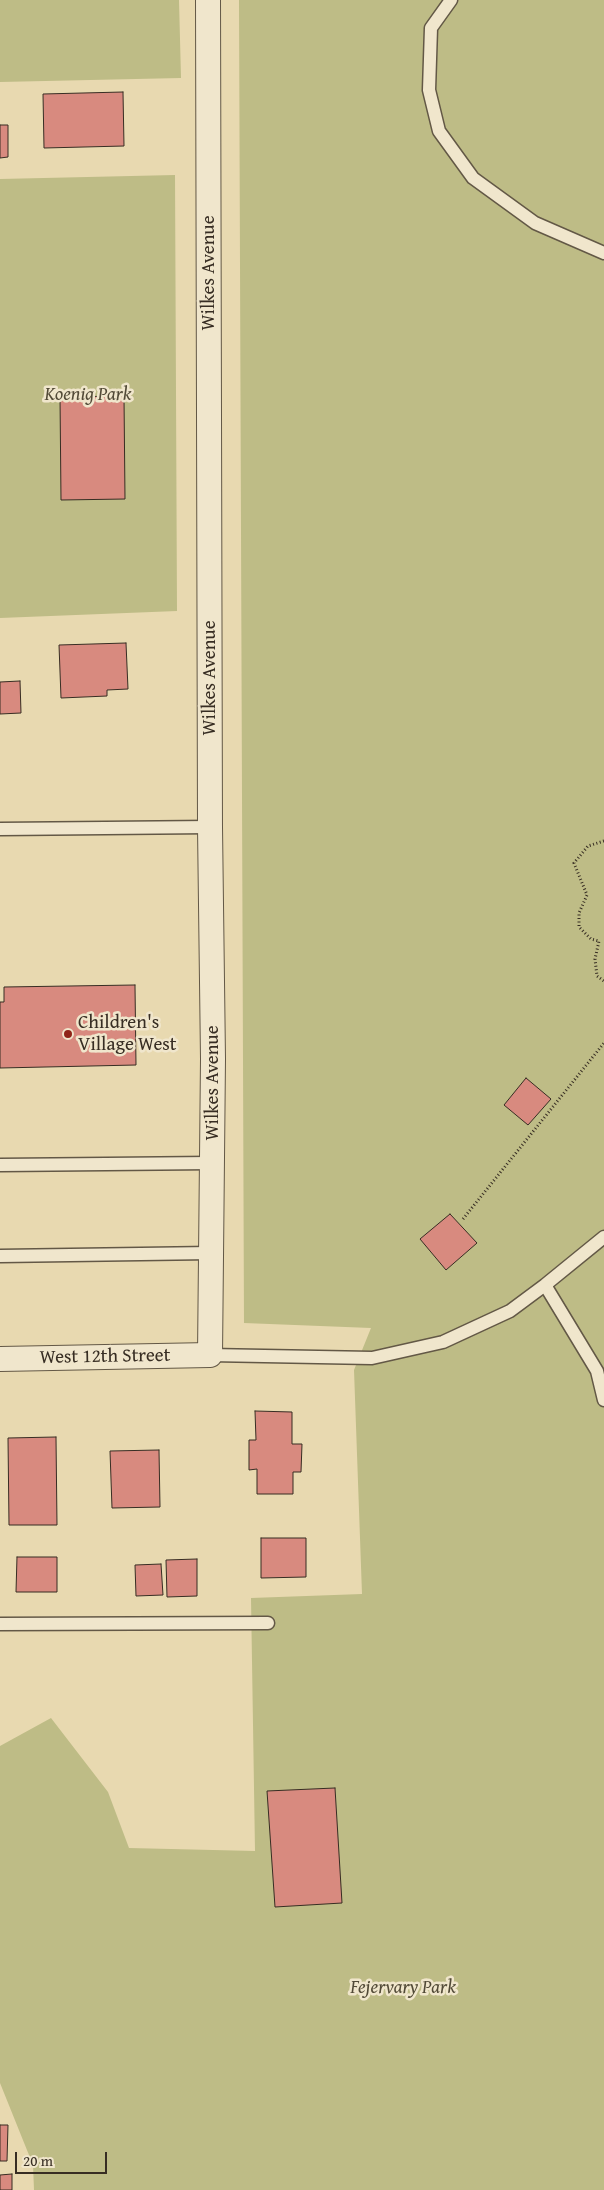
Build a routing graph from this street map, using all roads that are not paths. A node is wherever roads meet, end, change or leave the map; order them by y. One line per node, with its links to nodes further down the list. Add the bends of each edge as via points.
1 (208, 0): 4 (street, Wilkes Avenue)
2 (451, 0): 3 (lane, via 431,28 429,90 439,131 474,178 535,224)
3 (604, 253)
4 (210, 826): 5 (lane); 6 (street, Wilkes Avenue)
5 (0, 829)
6 (212, 1163): 7 (lane); 9 (street, Wilkes Avenue)
7 (0, 1165)
8 (604, 1237): 11 (lane)
9 (211, 1253): 10 (lane); 12 (street, Wilkes Avenue)
10 (0, 1256)
11 (545, 1285): 12 (lane, via 510,1311 443,1342 372,1358); 14 (lane, via 597,1371)
12 (210, 1356): 13 (street, West 12th Street)
13 (0, 1359)
14 (604, 1400)
15 (268, 1623): 16 (lane)
16 (0, 1624)

